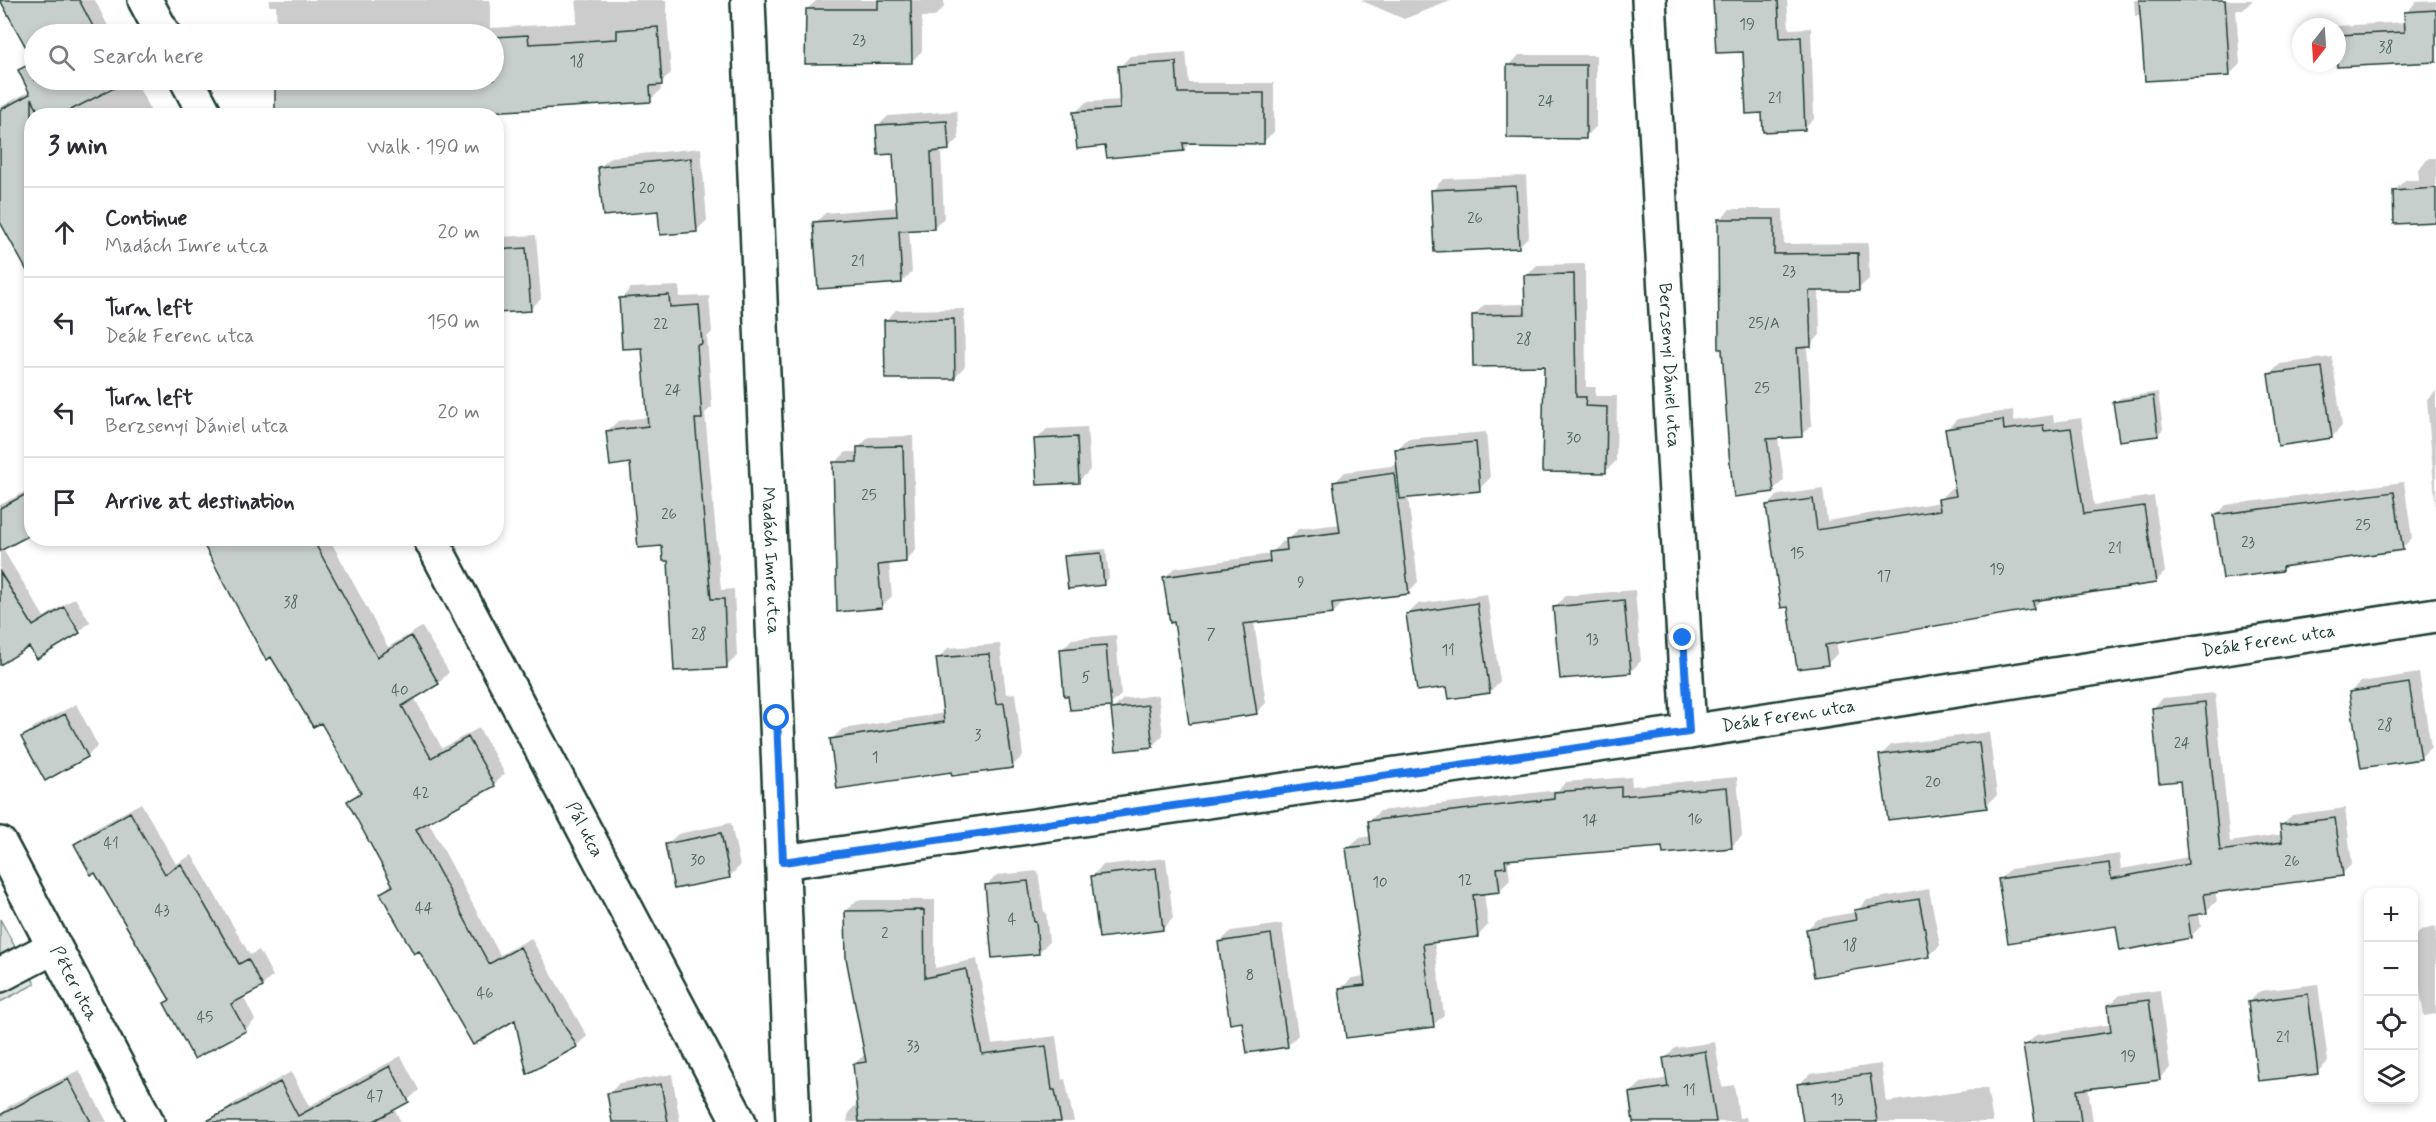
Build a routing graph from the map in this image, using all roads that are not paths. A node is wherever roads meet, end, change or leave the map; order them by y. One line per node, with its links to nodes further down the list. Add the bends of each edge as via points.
1 (145, 0): 4 (street)
2 (748, 0): 11 (street, Madách Imre utca)
3 (1649, 0): 9 (street, Berzsenyi Dániel utca)
4 (158, 24)
5 (192, 90): 6 (street)
6 (202, 108)
7 (434, 546): 15 (street, Pál utca)
8 (2436, 615): 9 (street, Deák Ferenc utca)
9 (1689, 732): 11 (street, Deák Ferenc utca)
10 (0, 844): 12 (street, Péter utca)
11 (783, 862): 16 (street, Madách Imre utca)
12 (54, 947): 13 (street); 14 (street, Péter utca)
13 (0, 975)
14 (147, 1122)
15 (739, 1122)
16 (793, 1122)

